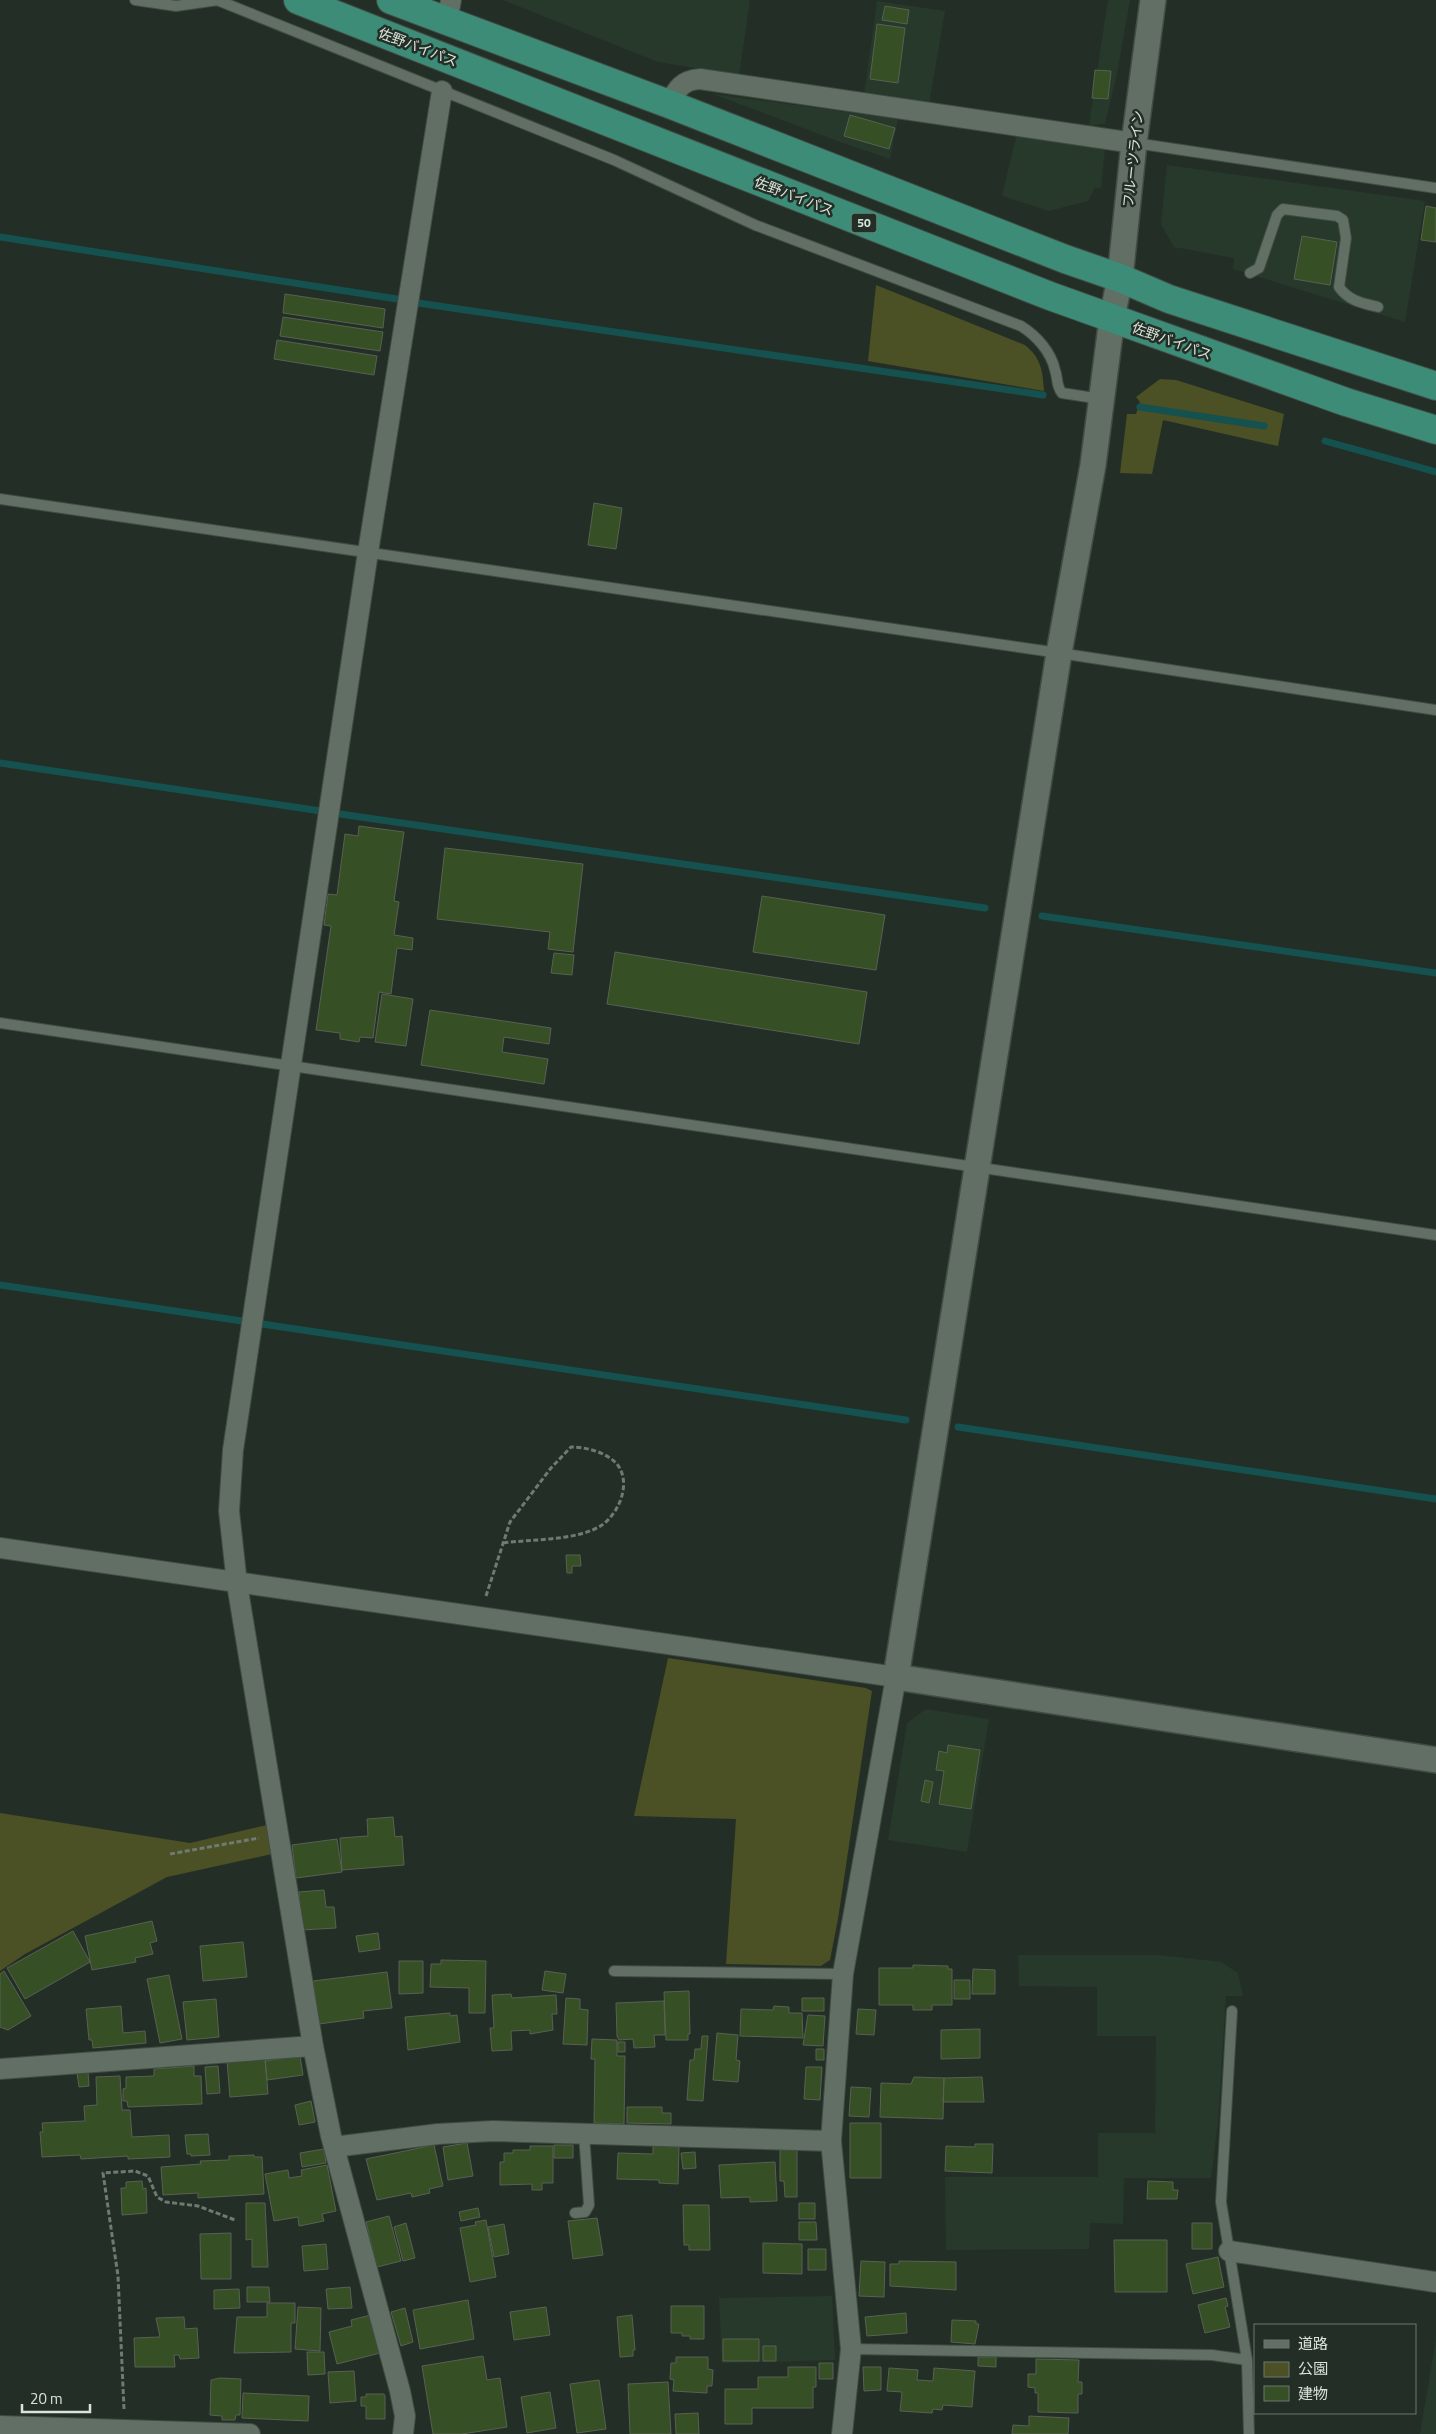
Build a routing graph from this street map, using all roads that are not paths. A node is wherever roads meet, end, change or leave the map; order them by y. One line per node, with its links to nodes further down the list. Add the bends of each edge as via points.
1 (135, 0): 2 (lane, via 176,6)
2 (217, 0): 7 (lane)
3 (298, 0): 14 (highway, 佐野バイパス / 50)
4 (391, 0): 6 (highway)
5 (1153, 0): 9 (street, フルーツライン)
6 (449, 11): 8 (highway)
7 (442, 91): 16 (lane, via 614,160 755,225 1021,326 1034,334 1043,347 1055,368 1058,389 1062,393); 19 (street)
8 (669, 104): 9 (street, via 679,85 700,79); 12 (highway)
9 (1134, 143): 10 (lane); 12 (street, フルーツライン)
10 (1436, 188)
11 (1250, 273): 13 (lane, via 1259,268 1277,215 1283,209 1337,216 1345,225 1346,238 1339,287 1346,296)
12 (1120, 278): 14 (street, フルーツライン); 15 (highway, via 1169,299)
13 (1378, 307)
14 (1112, 318): 16 (street, フルーツライン); 17 (highway, 佐野バイパス / 50, via 1346,402)
15 (1436, 386)
16 (1102, 399): 20 (street, フルーツライン)
17 (1436, 430)
18 (0, 499): 19 (lane)
19 (368, 552): 20 (lane); 23 (street)
20 (1059, 652): 21 (lane); 24 (street, フルーツライン)
21 (1436, 710)
22 (0, 1023): 23 (lane)
23 (292, 1067): 24 (lane); 27 (street, via 230,1478 231,1540)
24 (976, 1166): 25 (lane); 28 (street, フルーツライン)
25 (1436, 1234)
26 (0, 1548): 27 (street)
27 (237, 1584): 28 (street); 33 (street)
28 (896, 1677): 29 (street); 31 (street)
29 (1436, 1760)
30 (614, 1971): 31 (lane)
31 (843, 1974): 36 (street)
32 (1232, 2011): 39 (lane, via 1221,2202)
33 (313, 2046): 34 (street); 37 (street)
34 (0, 2069)
35 (584, 2134): 36 (street); 37 (street, via 493,2131 438,2134); 38 (lane, via 589,2205 585,2212)
36 (831, 2142): 41 (street)
37 (334, 2147): 45 (street, via 400,2390 405,2416)
38 (575, 2213)
39 (1229, 2251): 40 (street); 42 (lane)
40 (1436, 2282)
41 (851, 2349): 42 (lane, via 1212,2355); 46 (street)
42 (1247, 2360): 47 (lane)
43 (0, 2426): 44 (street)
44 (250, 2434)
45 (403, 2434)
46 (842, 2434)
47 (1249, 2434)

